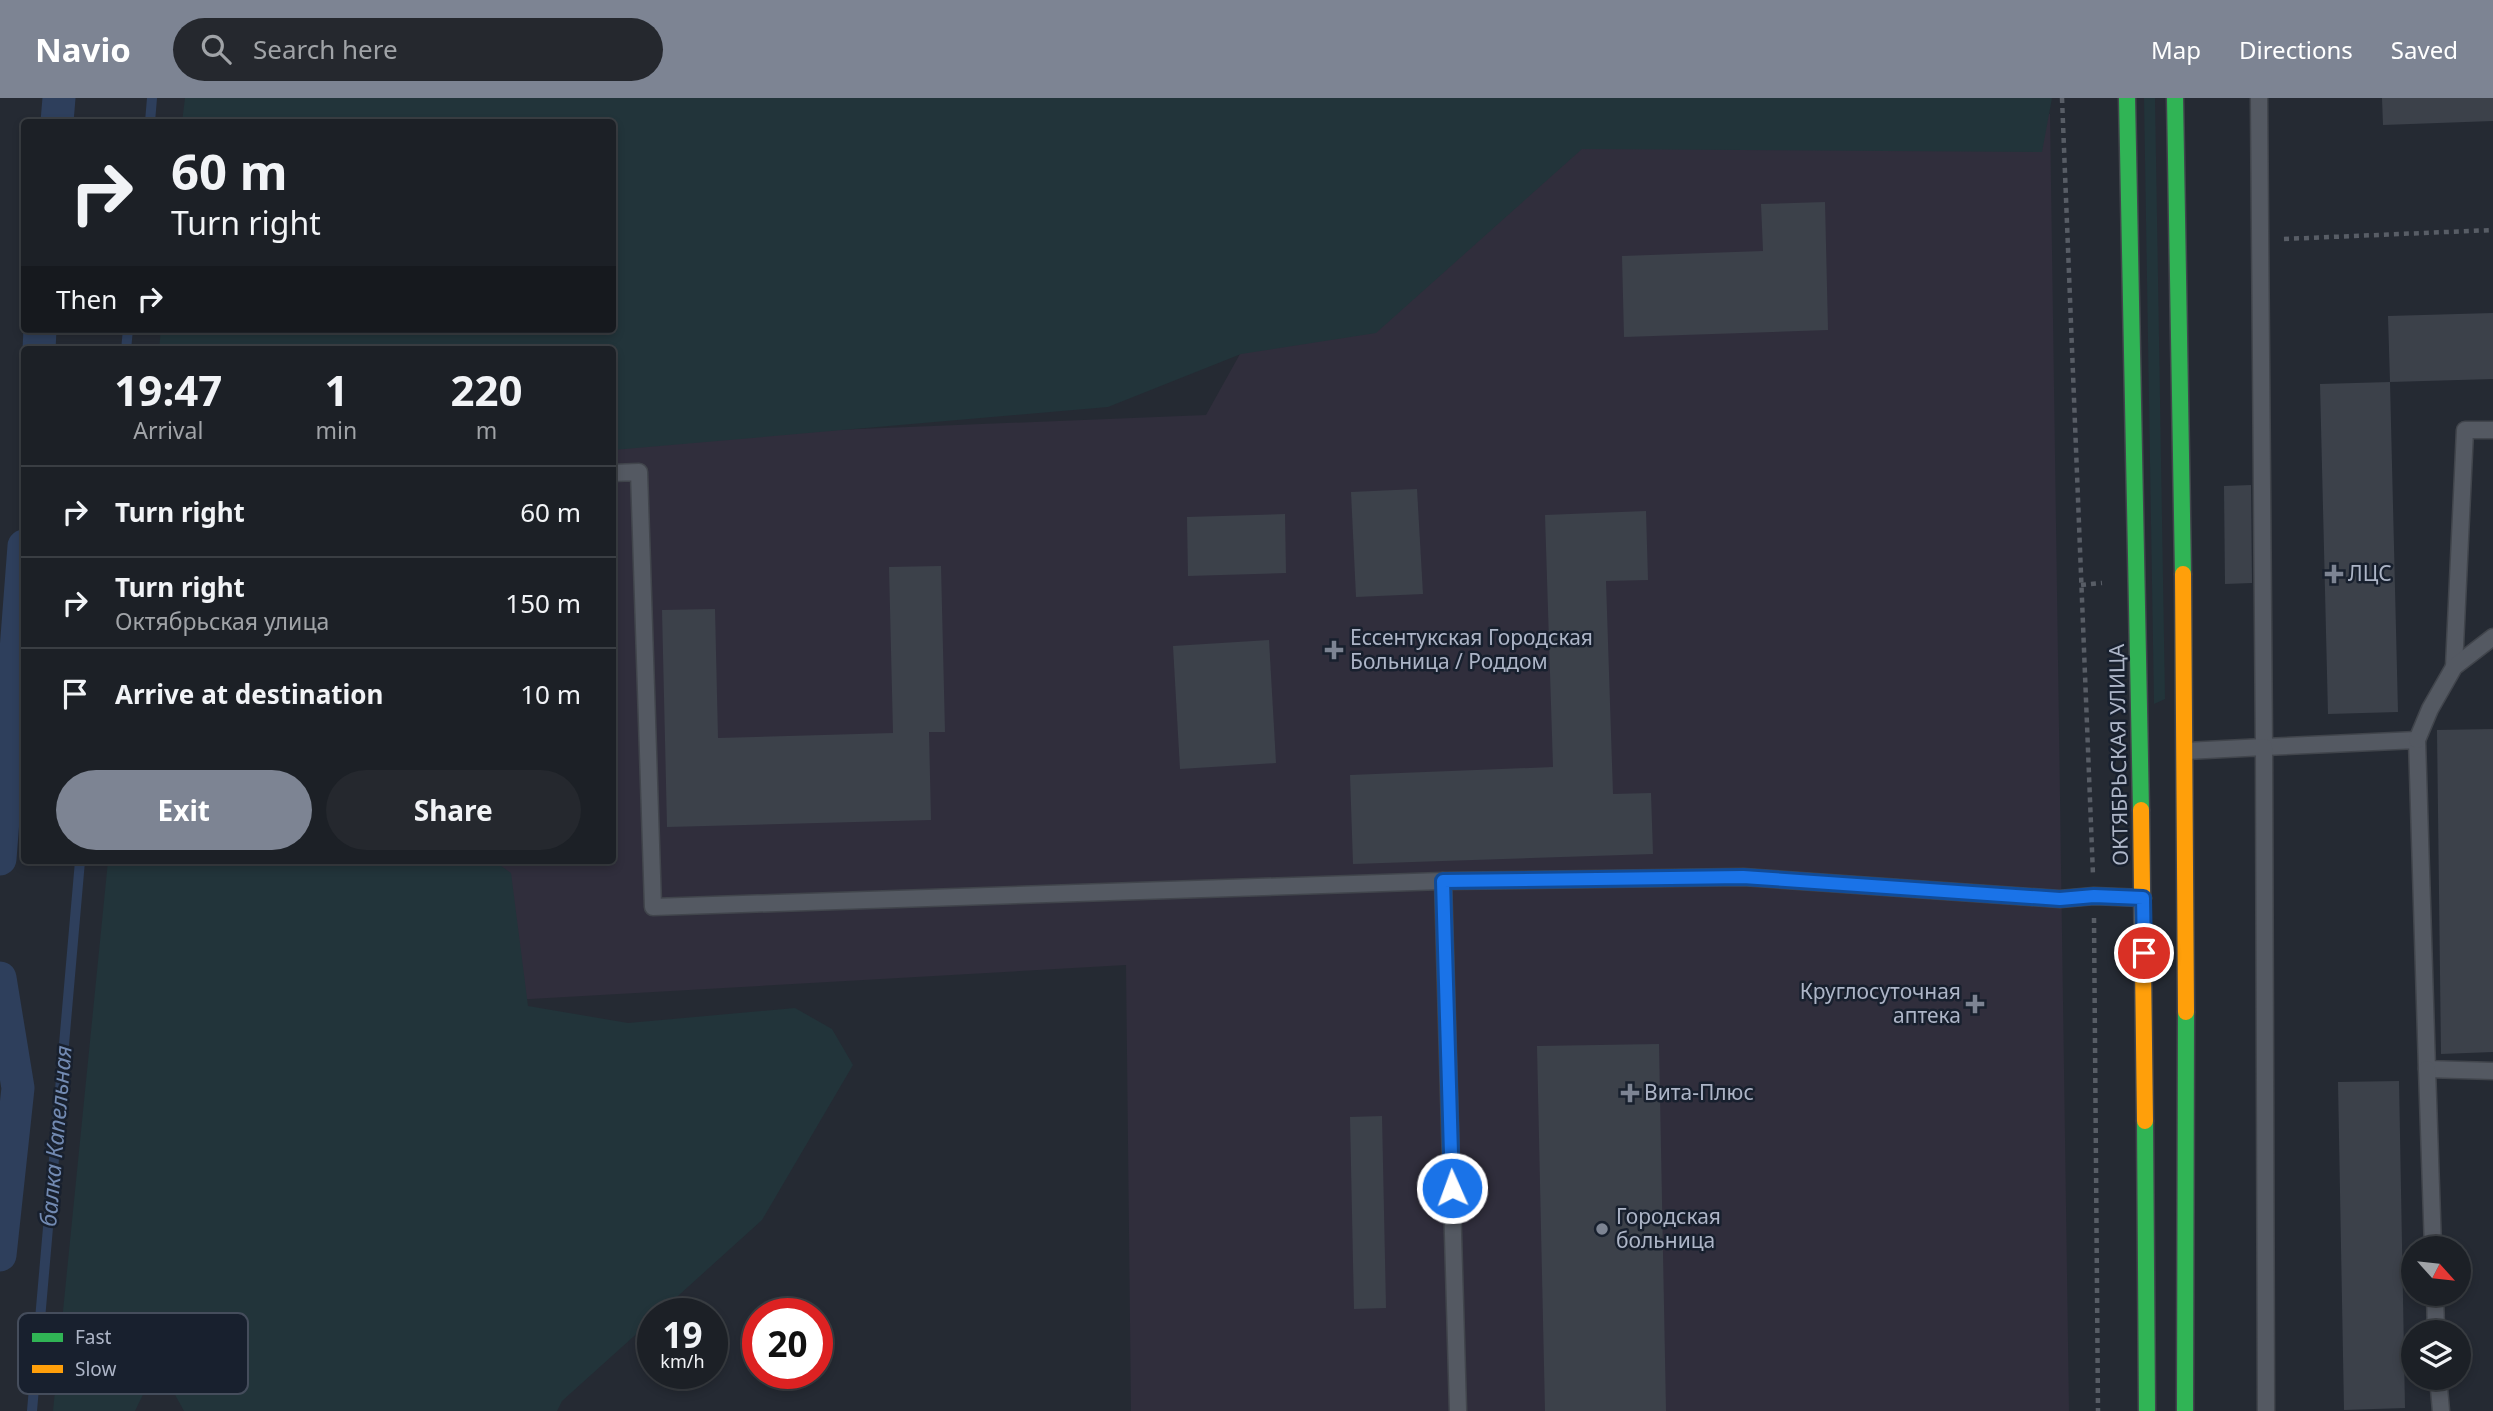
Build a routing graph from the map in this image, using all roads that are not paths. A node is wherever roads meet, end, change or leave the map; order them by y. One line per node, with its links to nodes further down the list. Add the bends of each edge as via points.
1 (2127, 98): 8 (main road, ОКТЯБРЬСКАЯ УЛИЦА)
2 (2175, 98): 11 (main road)
3 (2259, 98): 10 (lane)
4 (2493, 430): 7 (lane, via 2465,430)
5 (616, 473): 12 (lane, via 639,472 653,907)
6 (2493, 637): 7 (lane)
7 (2454, 667): 9 (lane)
8 (2139, 739): 11 (main road, via 2152,752); 13 (main road, ОКТЯБРЬСКАЯ УЛИЦА)
9 (2417, 740): 10 (lane); 15 (lane)
10 (2264, 747): 11 (lane); 22 (lane)
11 (2186, 751): 14 (main road)
12 (1443, 881): 13 (lane, via 1743,877 2060,899); 19 (lane)
13 (2143, 898): 14 (main road, via 2165,898); 20 (main road, ОКТЯБРЬСКАЯ УЛИЦА)
14 (2185, 917): 21 (main road)
15 (2427, 1069): 16 (lane); 17 (lane)
16 (2493, 1071)
17 (2433, 1236)
18 (2439, 1390): 23 (lane)
19 (1458, 1411)
20 (2147, 1411)
21 (2185, 1411)
22 (2266, 1411)
23 (2441, 1411)

